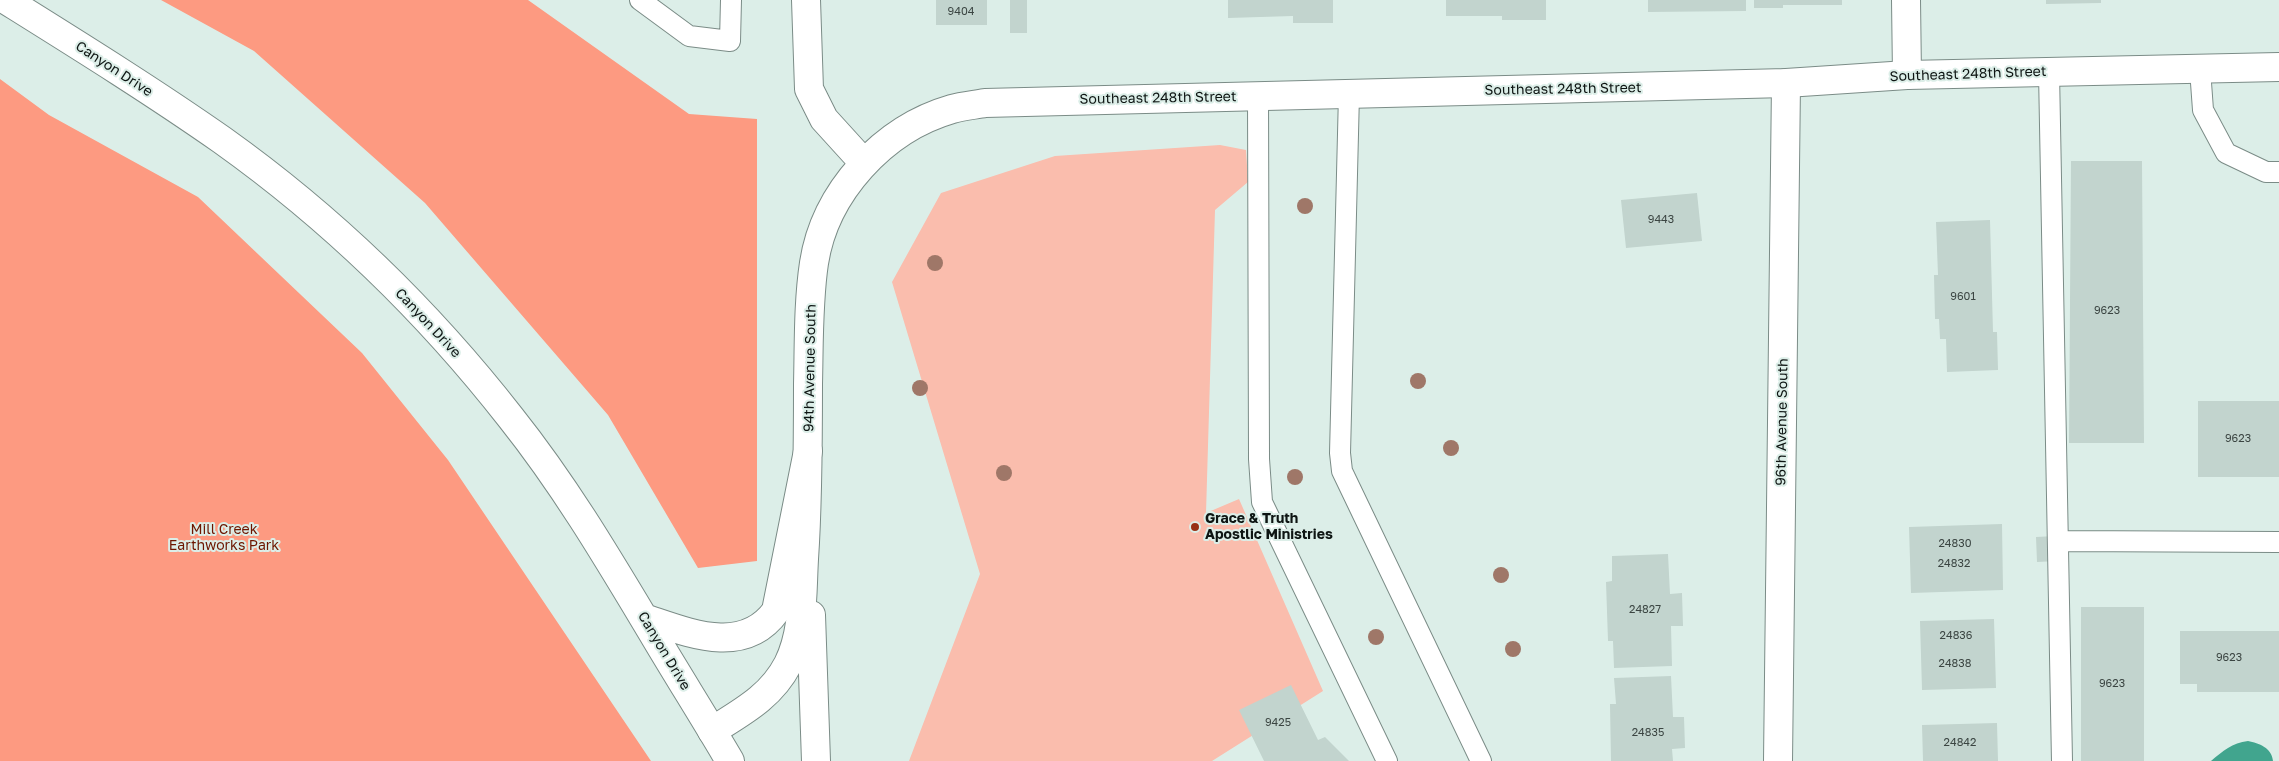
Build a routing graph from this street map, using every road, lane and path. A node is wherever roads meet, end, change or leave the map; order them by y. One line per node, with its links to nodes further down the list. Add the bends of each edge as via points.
1 (6, 0): 19 (street, Canyon Drive, via 222,140 286,189 405,297 511,417 554,474)
2 (640, 0): 3 (lane, via 689,36 730,41)
3 (731, 0)
4 (806, 0): 13 (street, via 809,89 824,119)
5 (1906, 0): 9 (street)
6 (2279, 67): 7 (street, Southeast 248th Street)
7 (2200, 68): 8 (street, Southeast 248th Street); 14 (lane, via 2204,110 2226,153 2266,172)
8 (2049, 72): 9 (street, Southeast 248th Street); 17 (lane)
9 (1906, 75): 10 (street, Southeast 248th Street)
10 (1786, 84): 11 (street, Southeast 248th Street); 25 (street, 96th Avenue South)
11 (1350, 94): 12 (street, Southeast 248th Street); 24 (lane, via 1342,471)
12 (1258, 96): 13 (street, Southeast 248th Street, via 985,102 951,109 919,122 889,140); 23 (lane, via 1259,459 1262,502)
13 (864, 163): 15 (street, 94th Avenue South, via 841,193 824,226 814,262 809,336)
14 (2279, 172)
15 (808, 451): 16 (street, 94th Avenue South); 19 (street, via 776,611 768,623 750,634 724,638 686,632)
16 (807, 519): 20 (street, 94th Avenue South, via 798,636 788,664 757,703); 22 (street)
17 (2058, 541): 18 (lane); 26 (lane)
18 (2279, 542)
19 (644, 618): 20 (street, Canyon Drive)
20 (712, 731): 21 (street, Canyon Drive)
21 (730, 761)
22 (816, 761)
23 (1387, 761)
24 (1481, 761)
25 (1778, 761)
26 (2062, 761)

